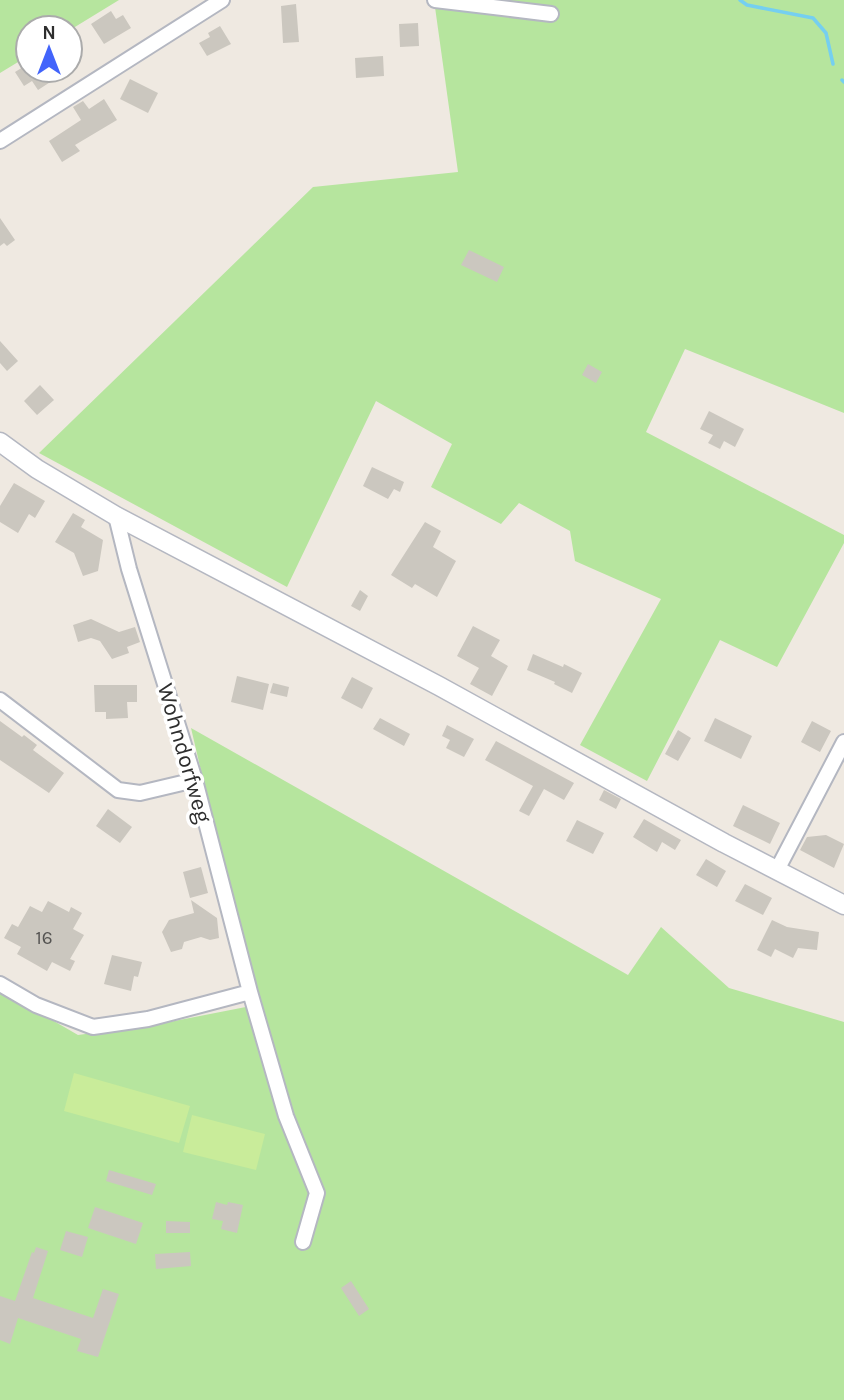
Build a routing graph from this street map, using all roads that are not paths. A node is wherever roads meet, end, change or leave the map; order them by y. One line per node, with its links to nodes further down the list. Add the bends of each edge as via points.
1 (222, 0): 4 (street)
2 (435, 0): 3 (street)
3 (551, 14)
4 (0, 141)
5 (0, 442): 6 (street)
6 (116, 516): 9 (street, Wohndorfweg); 10 (street)
7 (0, 700): 9 (street, via 118,790 140,793)
8 (844, 742): 10 (street)
9 (195, 780): 13 (street, Wohndorfweg)
10 (777, 870): 11 (street)
11 (844, 905)
12 (0, 984): 13 (street, via 36,1005 93,1027 148,1019)
13 (250, 992): 14 (street, Wohndorfweg, via 286,1116 317,1193)
14 (303, 1242)

